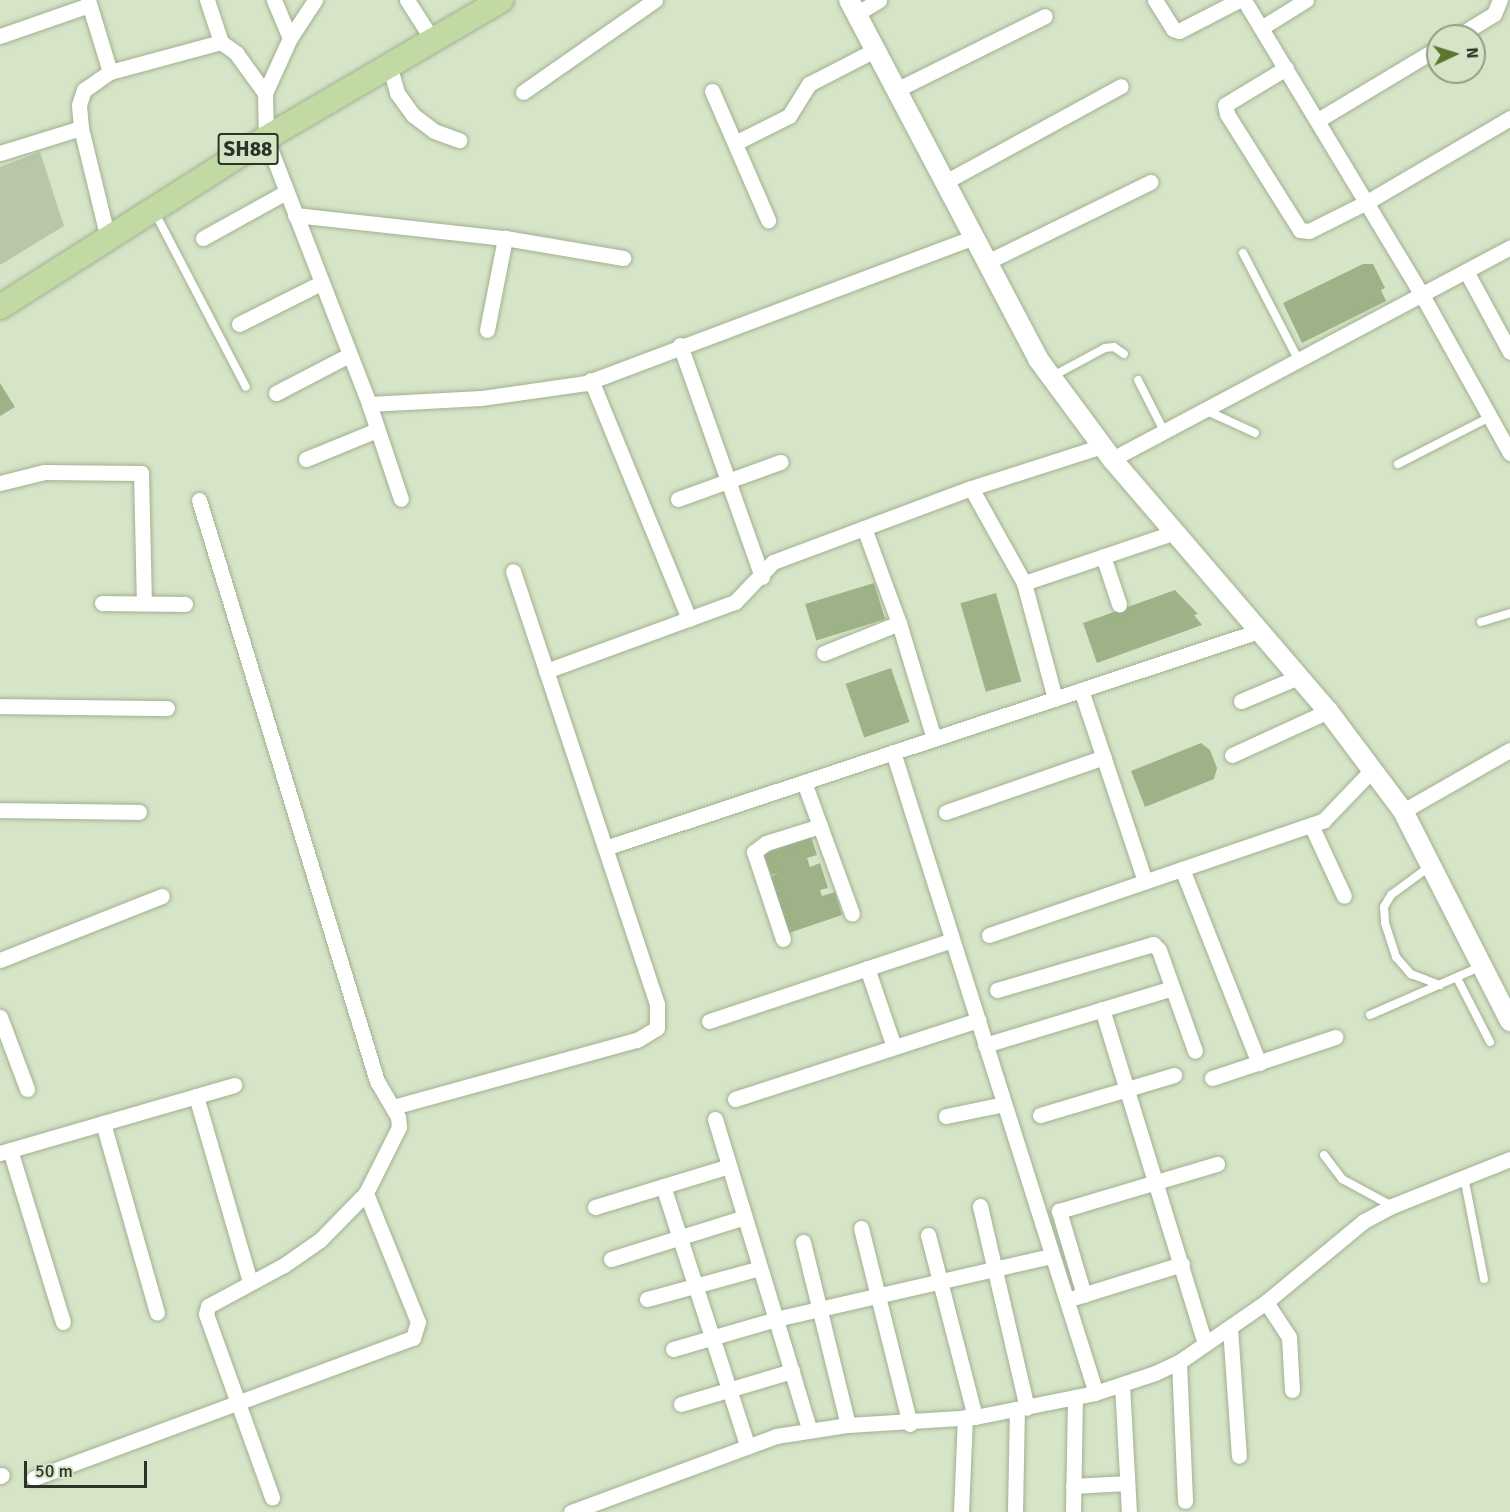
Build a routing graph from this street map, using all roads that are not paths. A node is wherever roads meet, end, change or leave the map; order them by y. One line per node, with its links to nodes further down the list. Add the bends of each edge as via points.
1 (207, 0): 20 (street)
2 (274, 0): 19 (street)
3 (315, 0): 19 (street)
4 (407, 0): 21 (street)
5 (501, 0): 21 (main road, SH88)
6 (655, 0): 30 (street)
7 (879, 0): 14 (street)
8 (1155, 0): 9 (street, via 1173,29 1179,31)
9 (1239, 0)
10 (1244, 0): 17 (street)
11 (1306, 0): 17 (street)
12 (1500, 0): 16 (street, via 1494,14)
13 (88, 2): 18 (street); 26 (street)
14 (852, 7): 22 (street)
15 (1045, 16): 28 (street)
16 (1478, 24)
17 (1261, 28): 25 (street)
18 (0, 36)
19 (290, 39): 31 (street)
20 (221, 42): 26 (street); 31 (street, via 236,53)
21 (434, 42): 24 (main road, SH88)
22 (874, 50): 28 (street); 37 (street, via 809,84 789,116)
23 (1426, 55): 33 (street)
24 (390, 68): 35 (main road, SH88); 36 (street, via 397,93 412,115 434,131)
25 (1286, 68): 33 (street); 42 (street, via 1225,105 1257,165 1300,230 1309,231)
26 (110, 72): 34 (street, via 84,90 79,105)
27 (1121, 86): 40 (street)
28 (896, 90): 40 (street)
29 (712, 91): 37 (street)
30 (523, 92)
31 (265, 93): 35 (street)
32 (1510, 118): 42 (street)
33 (1318, 120): 42 (street)
34 (81, 128): 38 (street); 49 (street)
35 (266, 138): 41 (street); 43 (main road, SH88)
36 (459, 140)
37 (737, 142): 45 (street)
38 (0, 153)
39 (1150, 182): 53 (street)
40 (945, 183): 46 (street)
41 (286, 192): 44 (street); 47 (street)
42 (1367, 202): 56 (street)
43 (154, 209): 49 (main road, SH88); 68 (lane)
44 (295, 215): 48 (street); 55 (street)
45 (768, 220)
46 (974, 237): 53 (street); 60 (street)
47 (203, 238)
48 (505, 238): 52 (street); 59 (street)
49 (108, 239): 57 (main road, SH88)
50 (1510, 248): 54 (street)
51 (1243, 253): 64 (lane)
52 (623, 258)
53 (987, 262): 65 (street)
54 (1466, 271): 56 (street); 61 (street)
55 (321, 284): 58 (street); 63 (street)
56 (1422, 295): 64 (street); 72 (street)
57 (0, 307)
58 (239, 324)
59 (487, 330)
60 (680, 345): 66 (street); 81 (street)
61 (1510, 352)
62 (1124, 354): 65 (lane, via 1113,347 1105,348)
63 (349, 355): 69 (street); 70 (street)
64 (1298, 359): 71 (street)
65 (1052, 377): 76 (street)
66 (591, 380): 70 (street, via 481,398); 98 (street)
67 (1138, 381): 74 (lane)
68 (246, 387)
69 (276, 393)
70 (369, 404): 73 (street)
71 (1204, 410): 74 (street); 75 (lane)
72 (1490, 417): 77 (street); 80 (lane)
73 (377, 430): 78 (street); 84 (street)
74 (1164, 430): 76 (street)
75 (1255, 434)
76 (1107, 452): 83 (street); 88 (street)
77 (1510, 453)
78 (306, 459)
79 (780, 462): 81 (street)
80 (1398, 464)
81 (728, 481): 85 (street); 91 (street)
82 (0, 483): 94 (street, via 45,472 141,473)
83 (971, 488): 87 (street); 92 (street)
84 (401, 499)
85 (678, 499)
86 (199, 500): 161 (street, via 378,1081)
87 (864, 528): 91 (street, via 773,562); 99 (street)
88 (1173, 533): 89 (street); 101 (street)
89 (1103, 556): 92 (street); 96 (street)
90 (513, 571): 103 (street)
91 (762, 577): 98 (street, via 735,602)
92 (1024, 584): 106 (street)
93 (102, 603): 94 (street)
94 (144, 603): 95 (street)
95 (185, 604)
96 (1119, 604)
97 (1510, 613): 100 (lane)
98 (690, 619): 103 (street)
99 (899, 622): 102 (street); 111 (street)
100 (1481, 622)
101 (1259, 631): 104 (street); 105 (street)
102 (824, 653)
103 (546, 671): 124 (street)
104 (1299, 677): 107 (street); 110 (street)
105 (1081, 690): 106 (street); 115 (street)
106 (1055, 699): 111 (street)
107 (1241, 701)
108 (0, 705): 109 (street)
109 (167, 708)
110 (1328, 711): 114 (street); 116 (street)
111 (934, 739): 113 (street)
112 (1510, 750): 119 (street)
113 (893, 752): 117 (street); 133 (street)
114 (1232, 755)
115 (1104, 758): 121 (street); 127 (street)
116 (1371, 771): 119 (street); 122 (street, via 1332,813)
117 (804, 782): 123 (street); 124 (street)
118 (0, 810): 120 (street)
119 (1403, 811): 125 (street)
120 (139, 812)
121 (946, 812)
122 (1311, 825): 126 (street); 129 (street)
123 (820, 826): 130 (street); 132 (street, via 766,843 754,852)
124 (605, 848): 161 (street, via 657,1004 657,1028 638,1040)
125 (1431, 867): 135 (street); 138 (lane, via 1391,895 1384,907 1385,923 1396,957 1411,974)
126 (1182, 869): 127 (street); 152 (street)
127 (1145, 882): 131 (street)
128 (162, 896): 134 (street)
129 (1344, 896)
130 (852, 914)
131 (989, 935)
132 (783, 939)
133 (952, 940): 136 (street); 144 (street)
134 (0, 960)
135 (1481, 966): 137 (lane); 146 (street)
136 (867, 968): 145 (street); 150 (street)
137 (1457, 978): 138 (lane); 148 (lane)
138 (1440, 985): 142 (lane)
139 (1173, 988): 140 (street, via 1160,950 1153,944); 141 (street); 151 (street)
140 (998, 990)
141 (1102, 1009): 149 (street); 156 (street)
142 (1370, 1015)
143 (0, 1017): 157 (street)
144 (978, 1020): 149 (street); 150 (street)
145 (709, 1021)
146 (1510, 1021)
147 (1335, 1037): 152 (street)
148 (1490, 1042)
149 (985, 1044): 160 (street)
150 (894, 1047): 159 (street)
151 (1195, 1051)
152 (1259, 1063): 154 (street)
153 (1174, 1074): 156 (street)
154 (1212, 1078)
155 (234, 1086): 158 (street)
156 (1126, 1087): 162 (street); 172 (street)
157 (27, 1089)
158 (196, 1096): 165 (street); 189 (street)
159 (735, 1099)
160 (1004, 1104): 163 (street); 183 (street)
161 (393, 1107): 174 (street, via 399,1127 395,1141)
162 (1040, 1115)
163 (946, 1116)
164 (715, 1119): 170 (street)
165 (103, 1123): 166 (street); 198 (street)
166 (5, 1152): 200 (street)
167 (1324, 1155): 176 (lane, via 1342,1179)
168 (1510, 1159): 171 (street)
169 (1217, 1164): 172 (street)
170 (729, 1166): 173 (street); 178 (street)
171 (1464, 1177): 176 (street); 188 (lane)
172 (1156, 1180): 185 (street); 192 (street, via 1059,1211)
173 (663, 1186): 177 (street); 181 (street)
174 (366, 1193): 189 (street, via 320,1240); 212 (street, via 418,1322 417,1332 403,1342)
175 (980, 1206): 187 (street)
176 (1392, 1206): 196 (street, via 1364,1221)
177 (595, 1207)
178 (745, 1217): 181 (street); 186 (street)
179 (861, 1228): 193 (street)
180 (928, 1234): 190 (street)
181 (680, 1238): 184 (street); 191 (street)
182 (803, 1242): 197 (street)
183 (1052, 1256): 187 (street); 195 (street)
184 (611, 1259)
185 (1182, 1264): 192 (street); 203 (street)
186 (760, 1268): 191 (street); 199 (street)
187 (997, 1270): 190 (street); 214 (street)
188 (1484, 1279)
189 (250, 1282): 212 (street, via 214,1300 207,1311)
190 (941, 1284): 193 (street); 215 (street)
191 (696, 1286): 194 (street); 202 (street)
192 (1084, 1294): 195 (street)
193 (879, 1298): 197 (street); 216 (street)
194 (647, 1299)
195 (1066, 1300): 210 (street)
196 (1266, 1302): 201 (street); 209 (street, via 1289,1337)
197 (821, 1310): 199 (street); 217 (street)
198 (157, 1312)
199 (776, 1319): 202 (street); 206 (street)
200 (63, 1322)
201 (1230, 1328): 203 (street); 220 (street)
202 (712, 1338): 204 (street); 208 (street)
203 (1205, 1343): 205 (street)
204 (673, 1349)
205 (1179, 1362): 207 (street); 225 (street)
206 (792, 1371): 208 (street); 218 (street)
207 (1122, 1384): 210 (street); 222 (street)
208 (729, 1390): 213 (street); 219 (street)
209 (1292, 1390)
210 (1096, 1393): 211 (street)
211 (1075, 1397): 214 (street); 223 (street)
212 (238, 1403): 221 (street); 224 (street)
213 (681, 1404)
214 (1022, 1409): 215 (street); 228 (street)
215 (970, 1417): 216 (street); 227 (street)
216 (910, 1424): 217 (street)
217 (848, 1425): 218 (street)
218 (809, 1429): 219 (street)
219 (748, 1447): 226 (street)
220 (1239, 1456)
221 (34, 1478)
222 (1127, 1483): 223 (street); 230 (street)
223 (1073, 1486): 229 (street)
224 (272, 1497)
225 (1185, 1501)
226 (571, 1512)
227 (961, 1512)
228 (1015, 1512)
229 (1072, 1512)
230 (1129, 1512)

